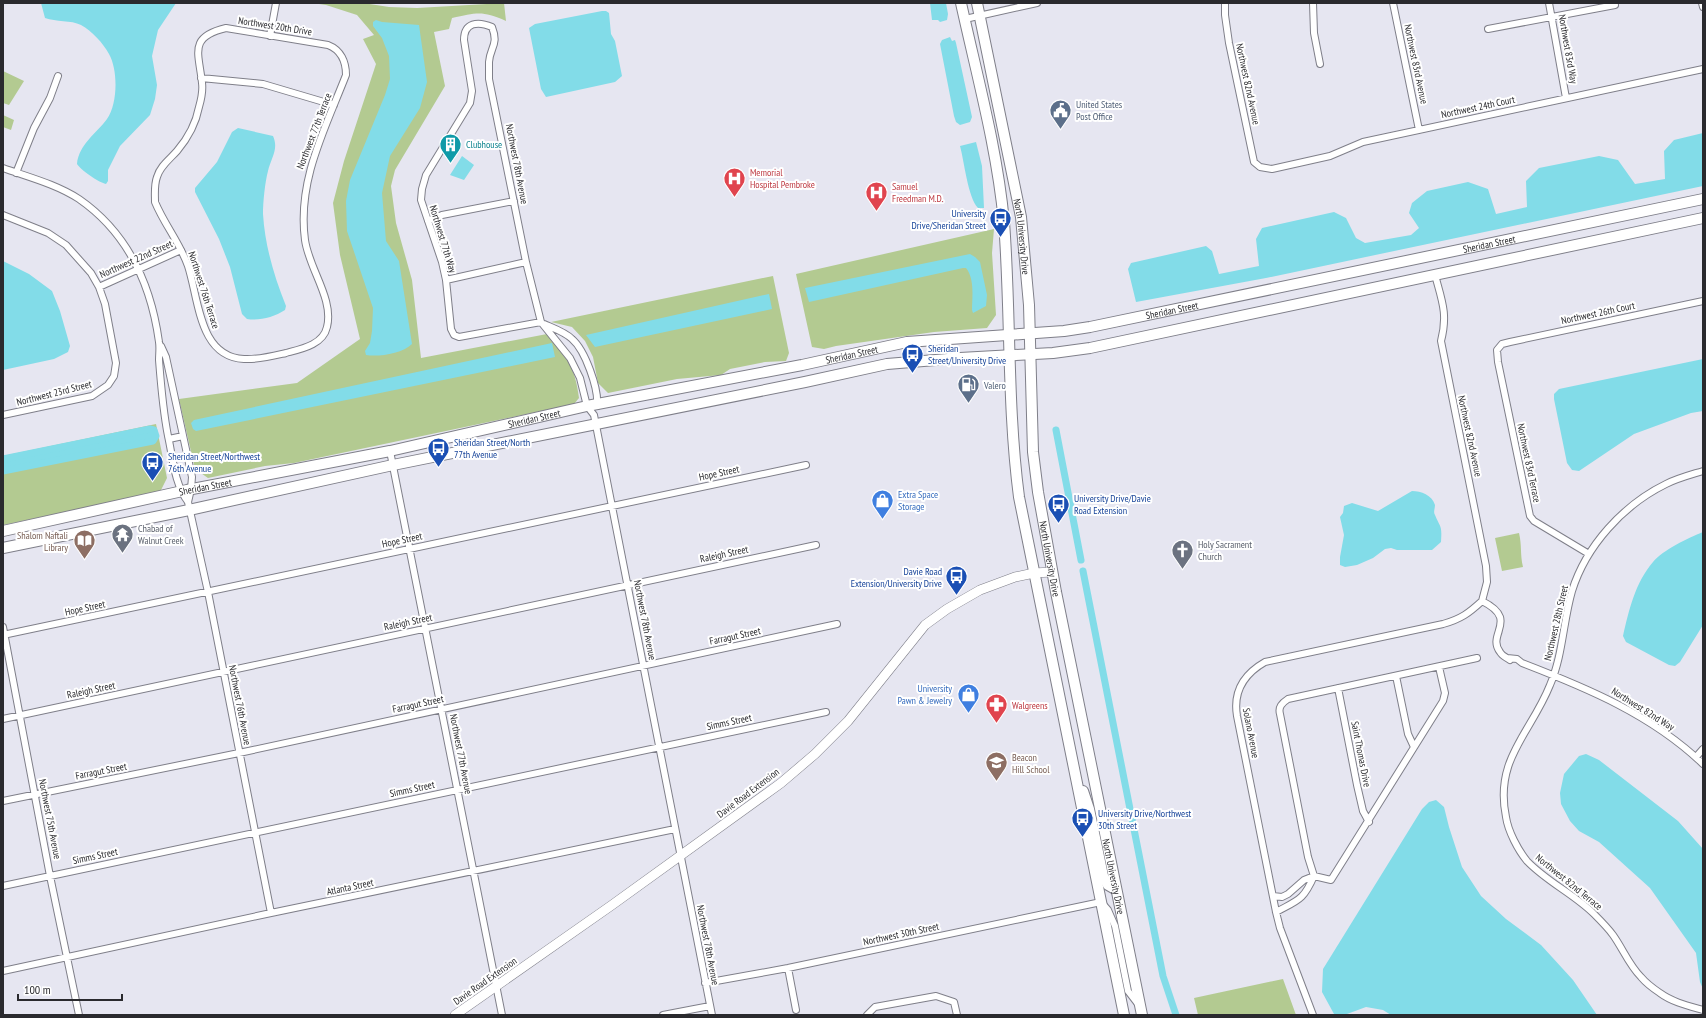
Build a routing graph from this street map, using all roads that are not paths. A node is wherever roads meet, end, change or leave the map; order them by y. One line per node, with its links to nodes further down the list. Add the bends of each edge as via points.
1 (276, 3): 17 (street)
2 (962, 3): 14 (main road, North University Drive)
3 (976, 3): 12 (main road, North University Drive)
4 (1036, 3): 12 (street)
5 (1225, 3): 27 (street, Northwest 82nd Avenue, via 1229,43 1254,162)
6 (1313, 3): 20 (street, via 1314,33)
7 (1393, 3): 26 (street, Northwest 83rd Avenue)
8 (1549, 3): 13 (street, Northwest 83rd Way)
9 (1702, 3): 11 (street)
10 (1615, 4): 13 (street)
11 (1703, 7)
12 (979, 16): 14 (street); 43 (main road, North University Drive, via 1021,218)
13 (1552, 16): 16 (street); 24 (street, Northwest 83rd Way)
14 (965, 19): 44 (main road, North University Drive, via 990,128 1004,221)
15 (475, 24): 30 (street, Northwest 78th Avenue, via 492,27 495,36 494,49 489,60 489,79); 34 (street, Northwest 77th Way, via 464,32 472,91 470,104 426,175 421,200)
16 (1488, 29)
17 (270, 36): 18 (street, Northwest 20th Drive, via 226,28); 19 (street, Northwest 20th Drive, via 328,45)
18 (202, 38): 23 (street, Northwest 76th Terrace, via 198,49)
19 (342, 56): 25 (street, Northwest 77th Terrace, via 346,64 346,76)
20 (1320, 64)
21 (1703, 69): 24 (street, Northwest 24th Court)
22 (58, 76): 29 (street)
23 (201, 78): 25 (street, via 263,84); 35 (street, Northwest 76th Terrace, via 199,107 192,129 157,176 155,190 155,202)
24 (1566, 98): 26 (street, Northwest 24th Court)
25 (334, 105): 47 (street, Northwest 77th Terrace, via 310,166 303,216 305,241 310,259 328,305 327,330 314,344 304,349 265,358 231,357)
26 (1419, 130): 27 (street, Northwest 24th Court, via 1363,142 1323,157 1272,168)
27 (1260, 166)
28 (3, 168): 29 (street, Northwest 76th Avenue)
29 (16, 172): 37 (street, Northwest 76th Avenue, via 72,195 99,214 114,229)
30 (514, 200): 34 (street, via 442,215); 36 (street, Northwest 78th Avenue)
31 (1703, 200): 43 (main road, Sheridan Street, via 1128,320 1064,331)
32 (3, 215): 40 (street, via 48,233 66,245 91,273)
33 (1703, 218): 38 (main road, Sheridan Street)
34 (428, 221): 39 (street, Northwest 77th Way)
35 (180, 250): 37 (street, Northwest 22nd Street); 47 (street, Northwest 76th Terrace, via 188,266 205,329)
36 (526, 262): 39 (street); 42 (street, Northwest 78th Avenue)
37 (139, 270): 40 (street, Northwest 22nd Street); 45 (street, Northwest 76th Avenue, via 150,301)
38 (1435, 275): 48 (main road, Sheridan Street, via 1140,339 1090,348); 73 (street, Northwest 82nd Avenue, via 1444,310 1445,325 1441,341 1486,566 1487,582)
39 (446, 280): 42 (street, Northwest 77th Way, via 454,336)
40 (99, 287): 52 (street, Northwest 23rd Street, via 105,304 116,363 114,376 108,385 92,396)
41 (1703, 301): 46 (street, Northwest 26th Court)
42 (541, 322): 50 (street, via 572,338 582,352 590,370); 51 (street, Northwest 78th Avenue, via 570,358 580,378)
43 (1030, 333): 44 (main road, Sheridan Street); 48 (main road, North University Drive)
44 (1009, 334): 49 (main road, North University Drive); 50 (main road, Sheridan Street, via 907,342)
45 (160, 344): 54 (street, Northwest 76th Avenue, via 166,357); 55 (street, Northwest 76th Avenue, via 163,414)
46 (1499, 346): 68 (street, Northwest 83rd Terrace, via 1496,354 1530,516 1534,521)
47 (219, 350)
48 (1030, 354): 49 (main road, Sheridan Street); 69 (main road, North University Drive, via 1033,452)
49 (1010, 355): 53 (main road, Sheridan Street, via 887,364 798,384); 70 (main road, North University Drive, via 1013,448)
50 (598, 404): 51 (main road, Sheridan Street); 53 (street)
51 (587, 406): 53 (street, Northwest 78th Avenue); 56 (main road, Sheridan Street)
52 (3, 415)
53 (595, 419): 57 (main road, Sheridan Street); 62 (street, Northwest 78th Avenue)
54 (183, 436): 55 (street); 60 (street, Northwest 76th Avenue, via 192,477)
55 (169, 439): 61 (street, Northwest 76th Avenue)
56 (390, 450): 57 (street, Northwest 77th Avenue); 60 (main road, Sheridan Street)
57 (393, 465): 63 (main road, Sheridan Street); 67 (street, Northwest 77th Avenue)
58 (806, 465): 62 (street, Hope Street)
59 (1703, 471): 68 (street, Northwest 28th Street, via 1665,484 1638,501 1610,526)
60 (191, 489): 61 (main road, Sheridan Street); 63 (street, Northwest 76th Avenue)
61 (180, 491): 63 (street, Northwest 76th Avenue); 64 (main road, Sheridan Street)
62 (612, 505): 67 (street, Hope Street); 71 (street, Northwest 78th Avenue)
63 (189, 506): 66 (main road, Sheridan Street); 72 (street, Northwest 76th Avenue)
64 (3, 532)
65 (816, 544): 71 (street, Raleigh Street)
66 (3, 548)
67 (409, 548): 72 (street, Hope Street); 76 (street, Northwest 77th Avenue)
68 (1589, 554): 82 (street, Northwest 28th Street, via 1573,590)
69 (1052, 572): 70 (main road, Davie Road Extension); 107 (main road, North University Drive)
70 (1034, 573): 95 (main road, North University Drive); 102 (main road, Davie Road Extension, via 980,590 925,625 848,721 815,754 781,783)
71 (628, 584): 76 (street, Raleigh Street); 79 (street, Northwest 78th Avenue)
72 (208, 592): 77 (street, Hope Street); 81 (street, Northwest 76th Avenue)
73 (1482, 601): 82 (street, Northwest 82nd Way, via 1492,606 1501,618 1497,644 1502,655 1515,663 1522,663); 109 (street, Solano Avenue, via 1458,620 1272,660 1258,666 1246,677 1239,689 1236,705)
74 (837, 624): 79 (street, Farragut Street)
75 (3, 627): 77 (street, Northwest 75th Avenue)
76 (425, 629): 81 (street, Raleigh Street); 85 (street, Northwest 77th Avenue)
77 (4, 635): 87 (street, Northwest 75th Avenue)
78 (1477, 658): 80 (street)
79 (644, 666): 85 (street, Farragut Street); 89 (street, Northwest 78th Avenue)
80 (1439, 667): 83 (street); 90 (street, via 1445,697)
81 (224, 672): 87 (street, Raleigh Street); 92 (street, Northwest 76th Avenue)
82 (1554, 675): 93 (street, Northwest 82nd Way, via 1626,708); 122 (street, Northwest 82nd Terrace, via 1507,767 1504,792 1506,817 1514,839 1526,860 1593,913 1613,935 1640,977 1667,998)
83 (1396, 676): 84 (street); 90 (street, via 1408,734)
84 (1338, 688): 99 (street, Saint Thomas Drive, via 1361,804); 105 (street, via 1288,699 1279,707 1308,857)
85 (442, 709): 92 (street, Farragut Street); 96 (street, Northwest 77th Avenue)
86 (826, 712): 89 (street, Simms Street)
87 (19, 715): 88 (street, Raleigh Street); 97 (street, Northwest 75th Avenue)
88 (3, 719)
89 (659, 747): 96 (street, Simms Street); 100 (street, Northwest 78th Avenue)
90 (1414, 747): 99 (street)
91 (1703, 749): 93 (street)
92 (239, 753): 97 (street, Farragut Street); 101 (street, Northwest 76th Avenue)
93 (1696, 757): 94 (street, Northwest 82nd Way)
94 (1703, 764)
95 (1076, 782): 107 (main road, via 1084,792 1089,808 1103,876 1108,885); 111 (main road, North University Drive)
96 (457, 790): 101 (street, Simms Street); 103 (street, Northwest 77th Avenue)
97 (35, 794): 98 (street, Farragut Street); 104 (street, Northwest 75th Avenue)
98 (3, 801)
99 (1369, 822): 105 (street, via 1331,880)
100 (675, 829): 102 (street); 103 (street, Atlanta Street)
101 (255, 832): 104 (street, Simms Street); 113 (street, Northwest 76th Avenue)
102 (681, 856): 117 (street, Northwest 78th Avenue); 118 (main road, Davie Road Extension)
103 (473, 872): 113 (street, Atlanta Street); 118 (street, Northwest 77th Avenue)
104 (50, 876): 106 (street, Simms Street); 114 (street, Northwest 75th Avenue)
105 (1314, 876): 108 (street); 110 (street)
106 (3, 886)
107 (1115, 889): 121 (main road, North University Drive)
108 (1292, 890): 109 (street, via 1282,896); 110 (street)
109 (1273, 896): 112 (street, Solano Avenue)
110 (1301, 898): 112 (street)
111 (1101, 902): 115 (street, Northwest 30th Street); 121 (street, via 1108,910 1115,926 1128,991); 130 (main road, North University Drive)
112 (1276, 912): 131 (street, Solano Avenue)
113 (271, 913): 114 (street, Atlanta Street)
114 (68, 957): 116 (street, Atlanta Street); 123 (street, Northwest 75th Avenue)
115 (788, 968): 117 (street, Northwest 30th Street); 120 (street)
116 (3, 971)
117 (705, 983): 119 (street, Northwest 78th Avenue)
118 (496, 986): 124 (main road, Davie Road Extension); 125 (street, Northwest 77th Avenue)
119 (710, 1006): 126 (street); 127 (street, Northwest 78th Avenue)
120 (796, 1010)
121 (1140, 1010)
122 (1703, 1010)
123 (79, 1015)
124 (455, 1015)
125 (502, 1015)
126 (662, 1015)
127 (712, 1015)
128 (867, 1015): 129 (street, via 875,1008 936,996 954,1002)
129 (956, 1015)
130 (1124, 1015)
131 (1313, 1015)

